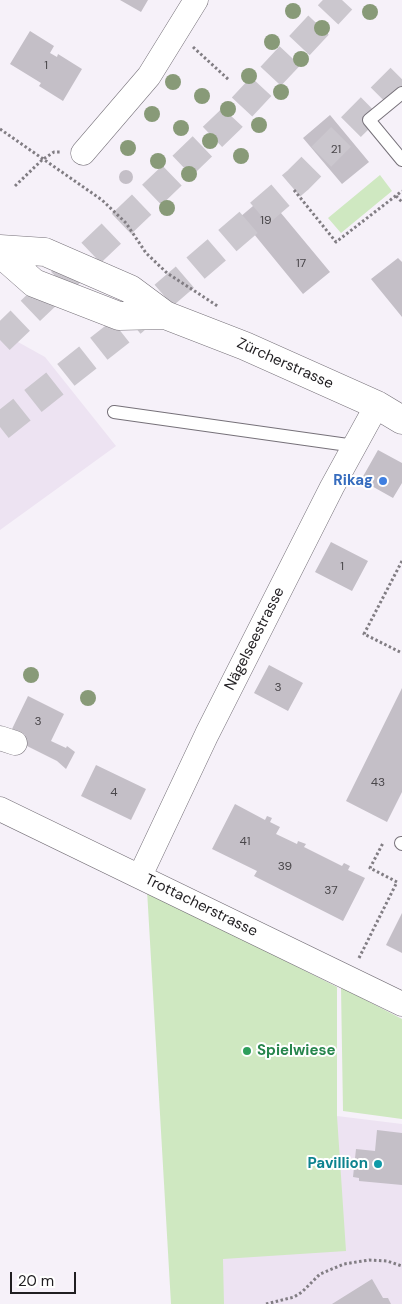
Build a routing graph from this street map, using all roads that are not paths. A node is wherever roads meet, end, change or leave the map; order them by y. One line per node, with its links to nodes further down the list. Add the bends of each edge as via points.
1 (196, 0): 3 (street, via 149,76)
2 (402, 93): 4 (lane, via 370,120)
3 (84, 153)
4 (402, 160)
5 (0, 251): 6 (main road, Zürcherstrasse, via 45,252 130,290 165,315)
6 (377, 404): 8 (main road, Zürcherstrasse); 9 (street, Nägelseestrasse)
7 (114, 412): 9 (lane)
8 (402, 420)
9 (355, 446): 11 (street, Nägelseestrasse, via 207,734)
10 (0, 809): 11 (street, Trottacherstrasse)
11 (140, 876): 12 (street, Trottacherstrasse)
12 (402, 1004)

